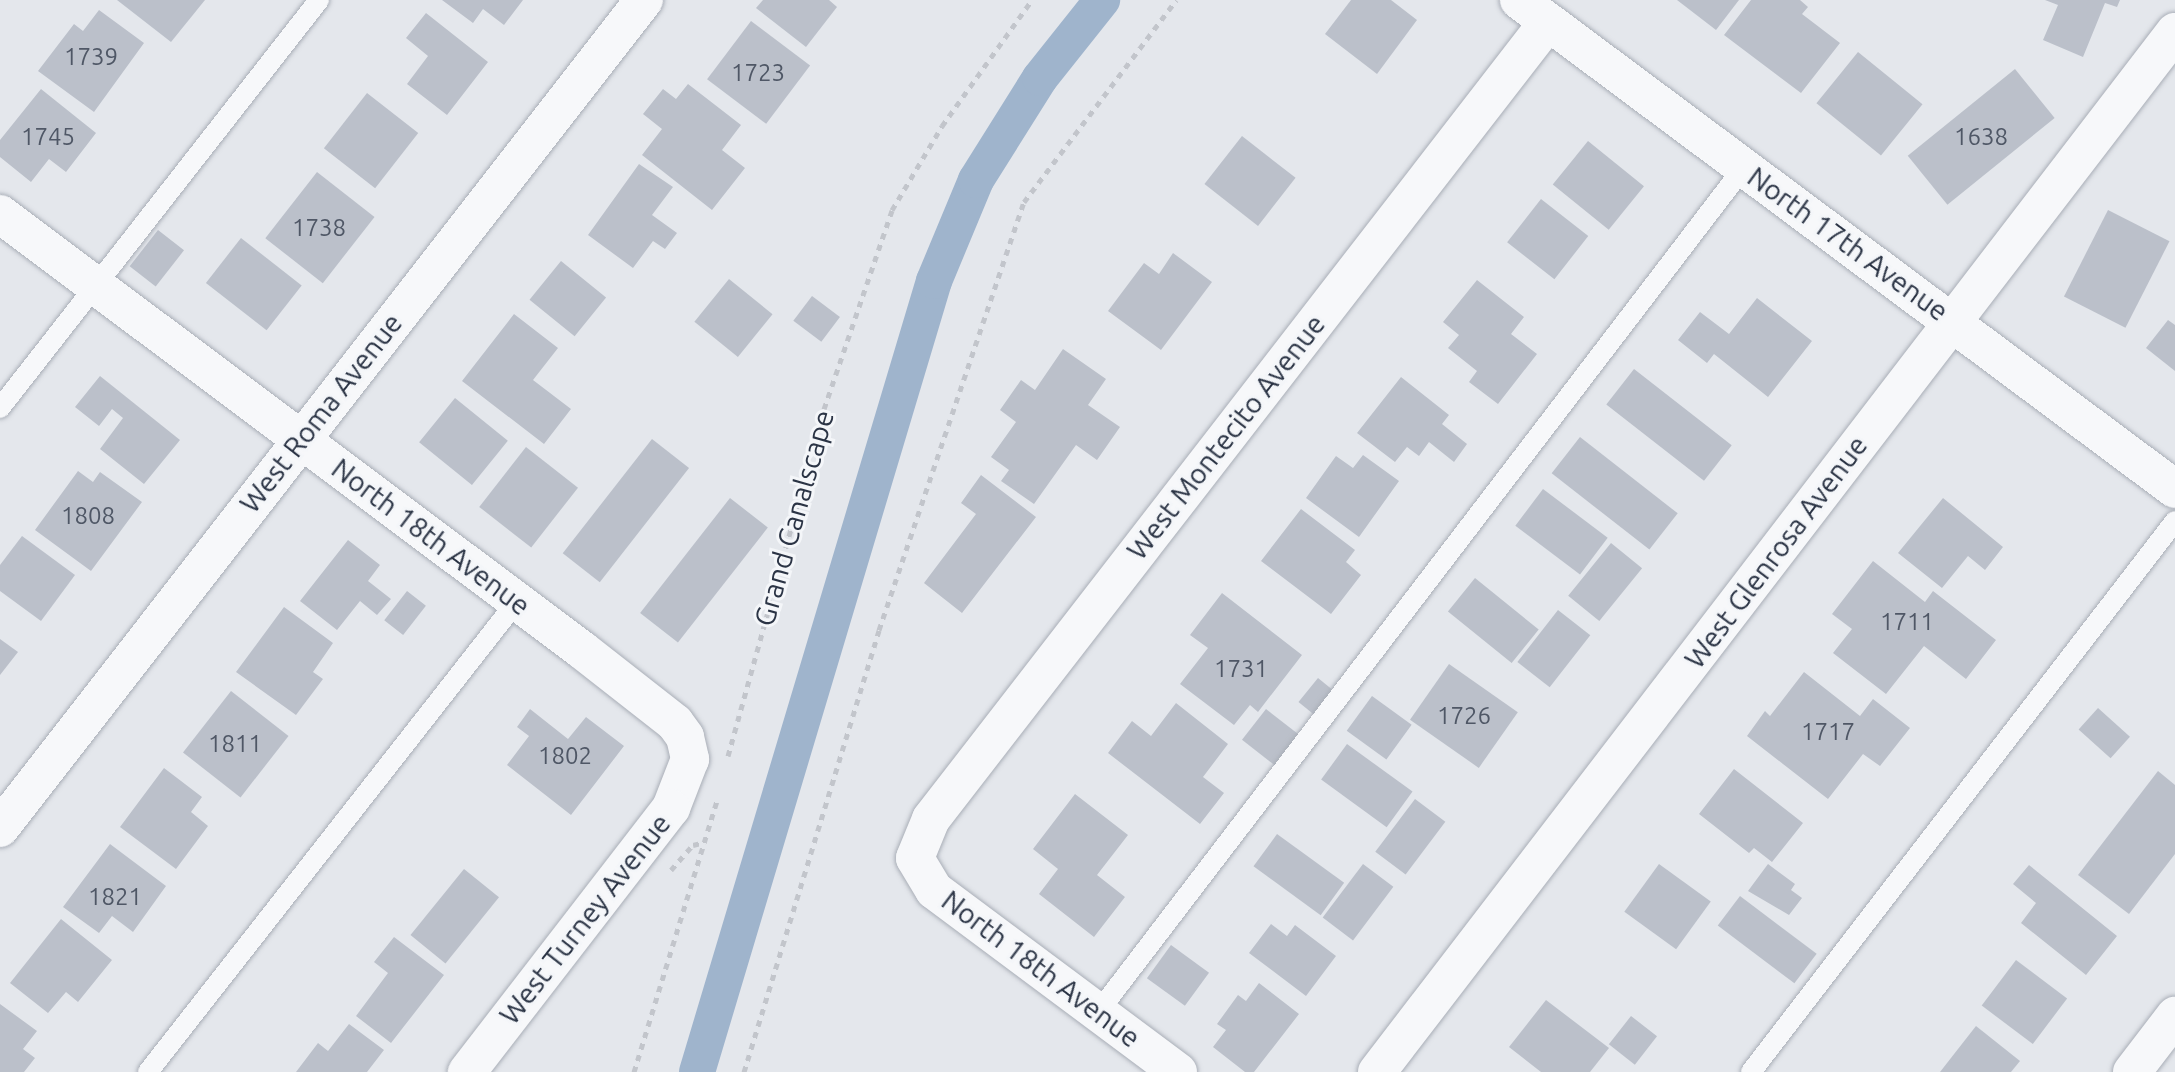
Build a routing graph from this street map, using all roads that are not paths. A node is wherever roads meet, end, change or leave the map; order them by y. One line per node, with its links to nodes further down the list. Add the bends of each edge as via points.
1 (319, 0): 7 (lane)
2 (644, 0): 10 (street, West Roma Avenue)
3 (1534, 11): 5 (street, North 17th Avenue); 16 (street, West Montecito Avenue, via 931,819)
4 (2175, 32): 8 (street, West Glenrosa Avenue)
5 (1744, 167): 8 (street, North 17th Avenue); 17 (lane)
6 (0, 214): 7 (street, North 18th Avenue)
7 (96, 286): 9 (lane); 10 (street, North 18th Avenue)
8 (1953, 321): 11 (street, North 17th Avenue); 22 (street, West Glenrosa Avenue)
9 (0, 408)
10 (301, 439): 13 (street, North 18th Avenue); 15 (street, West Roma Avenue)
11 (2175, 489)
12 (2175, 521): 23 (lane)
13 (517, 601): 14 (street, North 18th Avenue, via 675,723); 19 (lane)
14 (707, 764): 20 (street, West Turney Avenue)
15 (0, 828)
16 (915, 858): 17 (street, North 18th Avenue, via 934,890)
17 (1099, 1011): 21 (street, North 18th Avenue)
18 (2175, 1016): 24 (street)
19 (148, 1072)
20 (467, 1072)
21 (1178, 1072)
22 (1377, 1072)
23 (1751, 1072)
24 (2132, 1072)

